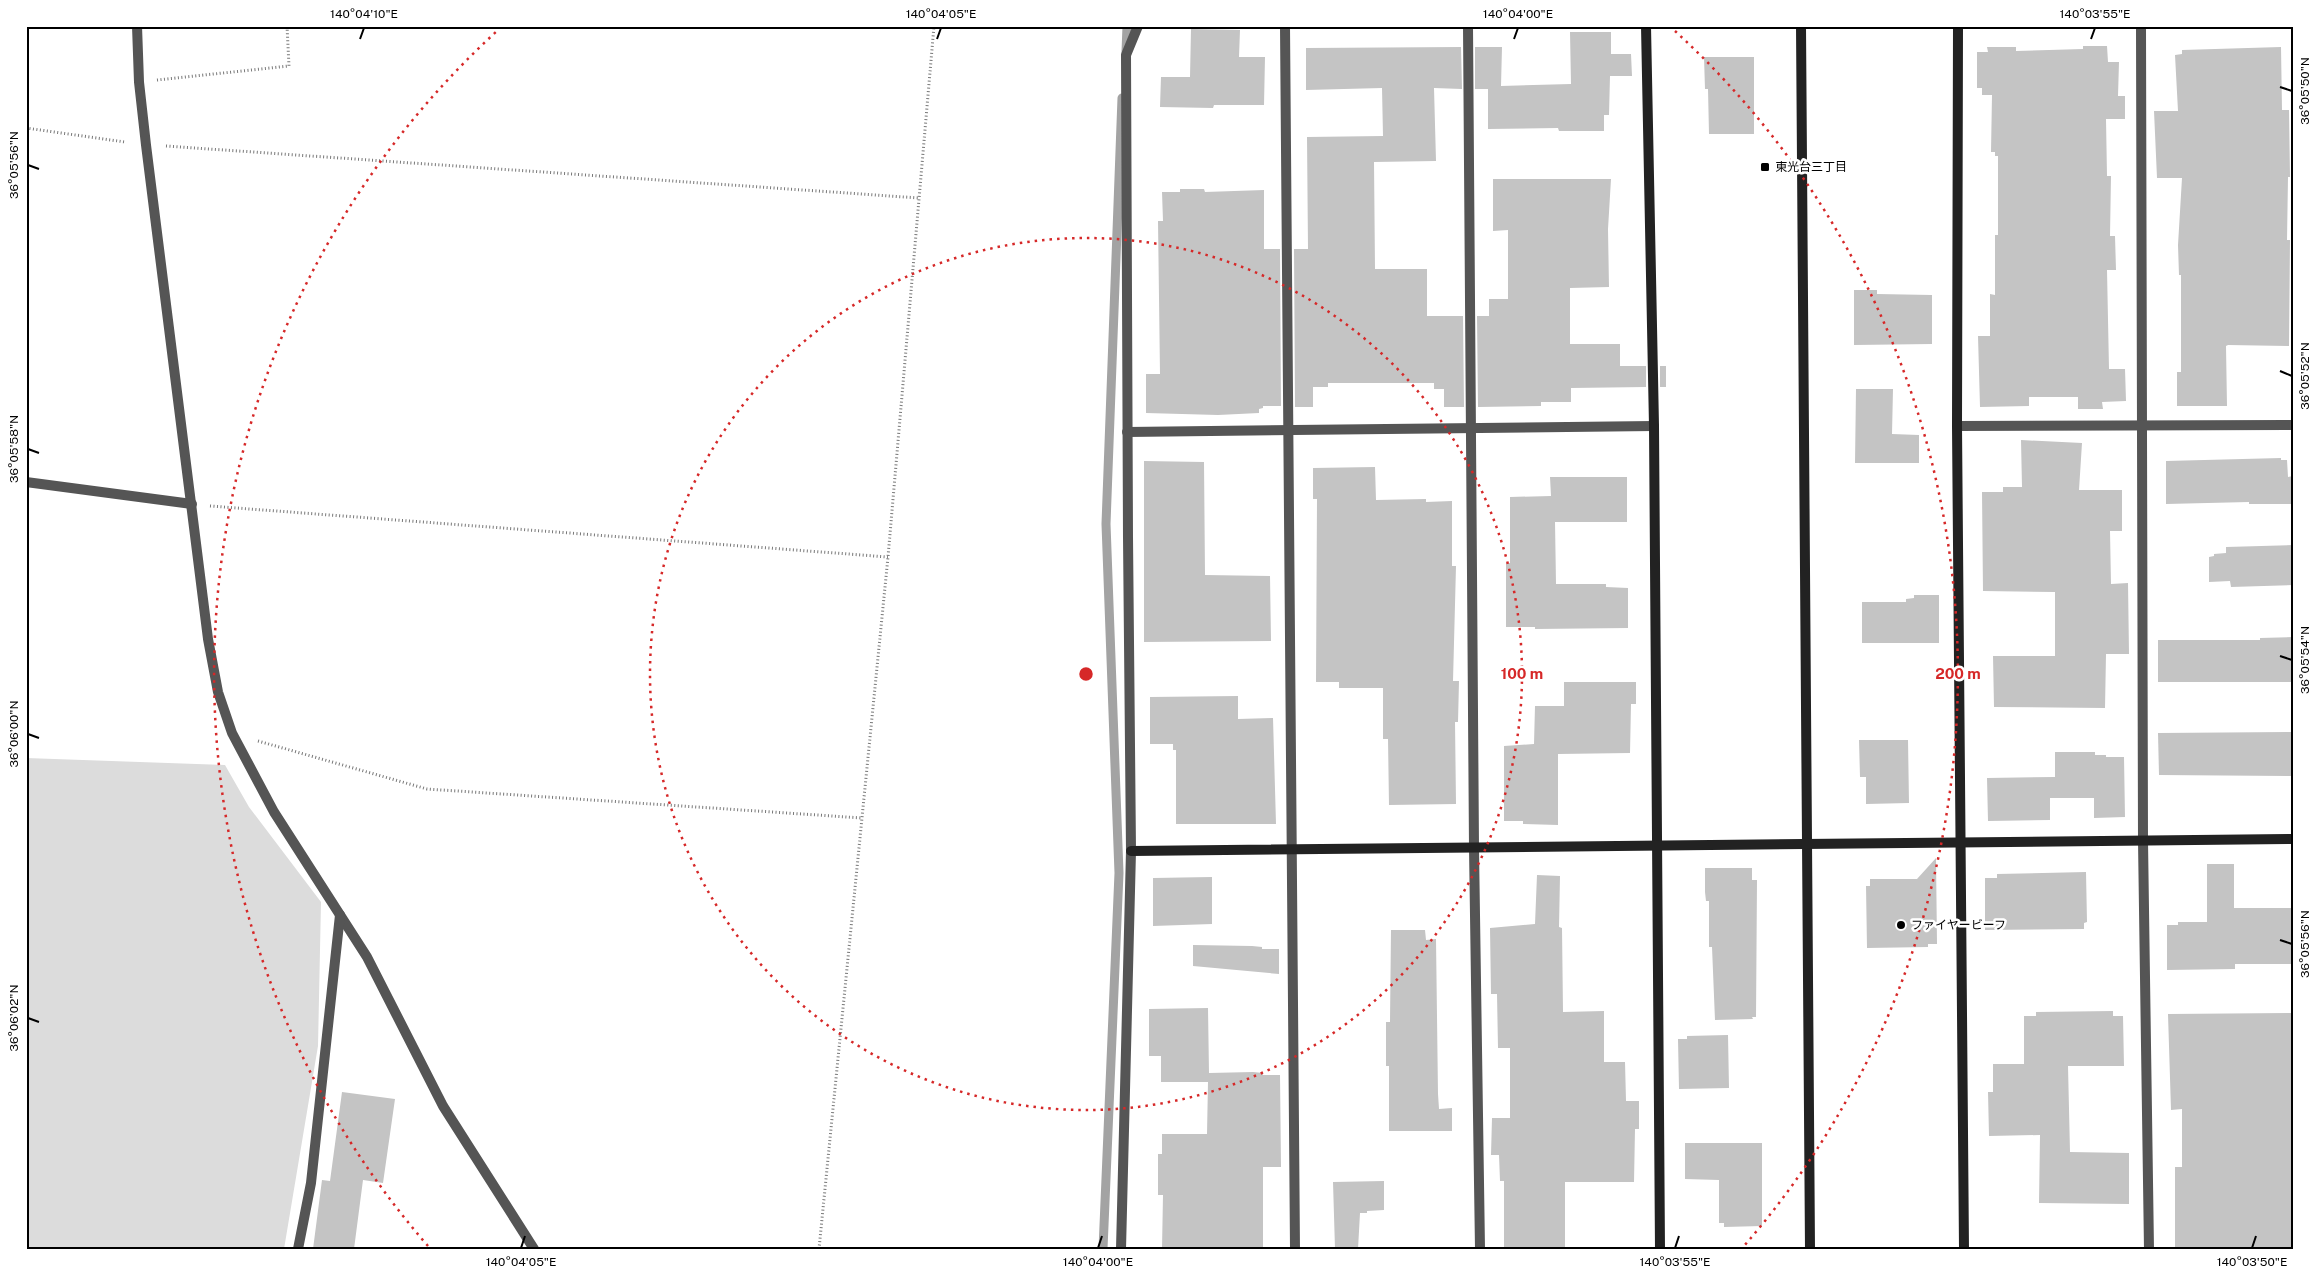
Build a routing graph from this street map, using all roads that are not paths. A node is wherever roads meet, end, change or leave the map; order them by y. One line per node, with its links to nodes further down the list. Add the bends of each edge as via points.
1 (137, 26): 17 (street, via 146,144)
2 (1138, 26): 15 (street, via 1126,55)
3 (1285, 26): 14 (street)
4 (1468, 26): 13 (street)
5 (1646, 26): 11 (street)
6 (1800, 26): 21 (street)
7 (1958, 26): 12 (street)
8 (2141, 26): 9 (street)
9 (2143, 425): 10 (street); 12 (street); 19 (street)
10 (2293, 425)
11 (1654, 426): 13 (street); 22 (street)
12 (1958, 426): 20 (street)
13 (1471, 427): 14 (street); 23 (street)
14 (1288, 431): 15 (street); 24 (street)
15 (1128, 432): 25 (street)
16 (26, 482): 17 (street)
17 (192, 504): 26 (street, via 208,639 218,692 232,734 274,812)
18 (2293, 840): 19 (street)
19 (2143, 841): 20 (street); 35 (street)
20 (1960, 843): 21 (street); 34 (street)
21 (1808, 845): 22 (street); 33 (street)
22 (1658, 846): 23 (street); 32 (street)
23 (1474, 848): 24 (street); 31 (street)
24 (1290, 849): 25 (street); 30 (street)
25 (1131, 850): 29 (street)
26 (340, 915): 27 (street, via 311,1183); 28 (street, via 367,957 443,1106)
27 (298, 1249)
28 (534, 1249)
29 (1121, 1249)
30 (1295, 1249)
31 (1480, 1249)
32 (1660, 1249)
33 (1810, 1249)
34 (1964, 1249)
35 (2149, 1249)

